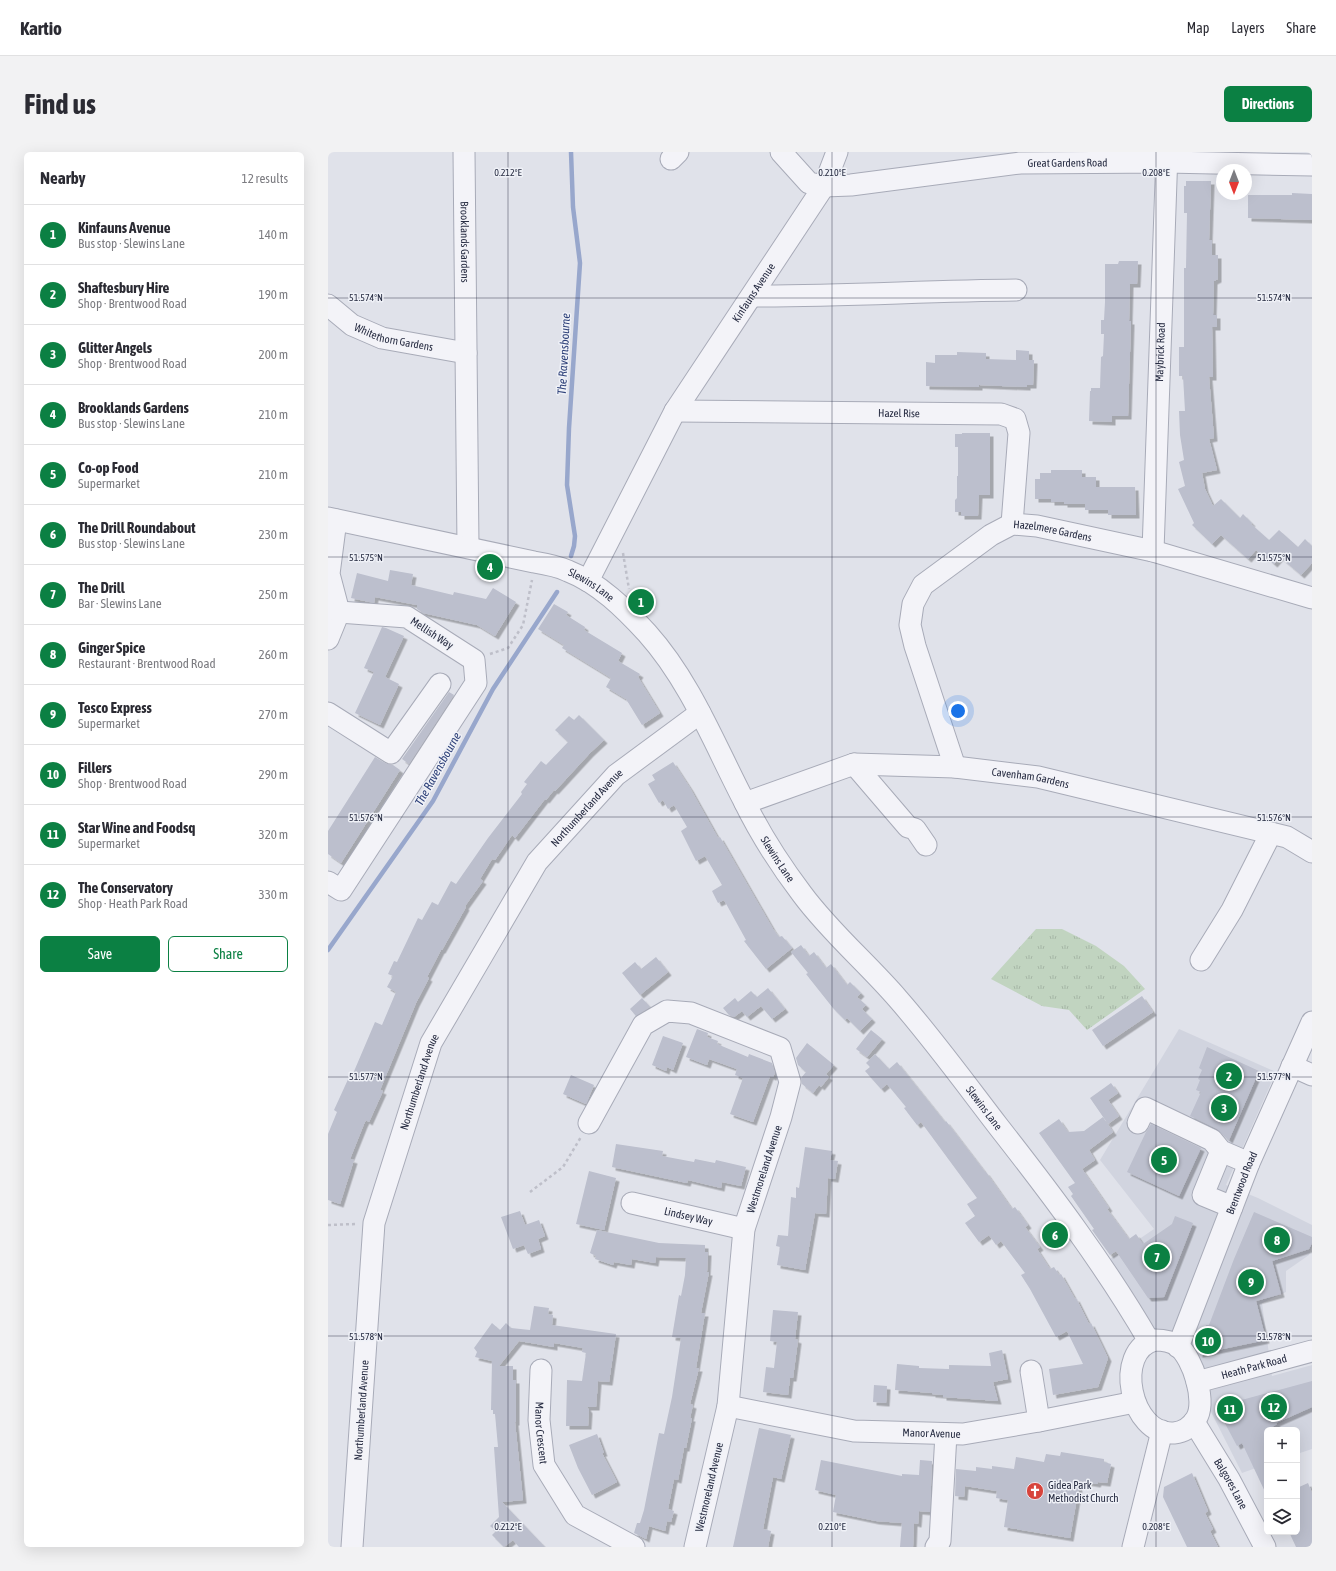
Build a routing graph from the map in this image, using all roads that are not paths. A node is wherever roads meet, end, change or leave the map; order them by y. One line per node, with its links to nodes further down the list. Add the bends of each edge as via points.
1 (464, 152): 10 (street, Brooklands Gardens)
2 (781, 152): 6 (street, Great Gardens Road, via 809,184)
3 (837, 152): 6 (street, Kinfauns Avenue)
4 (1166, 157): 5 (street, Great Gardens Road); 6 (street, Great Gardens Road, via 1020,164 851,185); 15 (street, Maybrick Road)
5 (1312, 165)
6 (824, 186): 8 (street, Kinfauns Avenue)
7 (1016, 290): 8 (street)
8 (752, 296): 11 (street, Kinfauns Avenue)
9 (328, 305): 10 (street, Whitethorn Gardens, via 352,325 382,338)
10 (466, 352): 14 (street, Brooklands Gardens)
11 (675, 411): 13 (street, Hazel Rise, via 1000,414 1015,419 1019,432); 16 (street, Kinfauns Avenue)
12 (332, 519): 14 (street, Slewins Lane); 18 (street, via 329,574)
13 (1012, 524): 15 (street, Hazelmere Gardens, via 1037,526); 24 (street, Hazelmere Gardens, via 991,535 922,586 913,604 910,625 915,646)
14 (468, 547): 16 (street, Slewins Lane, via 567,570)
15 (1153, 551): 17 (street, Hazelmere Gardens)
16 (588, 580): 21 (street, Slewins Lane, via 648,634 662,651)
17 (1312, 598)
18 (339, 612): 19 (street); 29 (street, Mellish Way, via 406,617 474,660 476,683 341,890)
19 (328, 639)
20 (440, 684): 22 (street, via 391,753)
21 (700, 713): 25 (street, Slewins Lane); 53 (street, Northumberland Avenue, via 616,775 537,862 431,1043 374,1224)
22 (328, 714)
23 (854, 764): 24 (street, Cavenham Gardens); 25 (street, Cavenham Gardens); 27 (street, via 908,827 915,829)
24 (955, 767): 26 (street, Cavenham Gardens, via 1038,777)
25 (745, 803): 41 (street, Slewins Lane, via 771,848 802,893 921,1027 1059,1205 1127,1303)
26 (1271, 833): 28 (street, Cavenham Gardens, via 1287,837); 30 (street, via 1232,910)
27 (926, 845)
28 (1312, 852)
29 (328, 882)
30 (1201, 960)
31 (1312, 1022): 32 (street, Brentwood Road)
32 (1292, 1066): 33 (street); 37 (street, Brentwood Road)
33 (1312, 1075)
34 (589, 1123): 40 (street, Westmoreland Avenue, via 643,1025 667,1011 692,1013 780,1048 790,1082)
35 (1138, 1123): 36 (street, via 1145,1108 1212,1140)
36 (1221, 1151): 37 (street); 39 (street, via 1203,1195)
37 (1249, 1163): 39 (street, Brentwood Road)
38 (632, 1204): 40 (street, Lindsey Way)
39 (1232, 1207): 42 (street, Brentwood Road)
40 (744, 1230): 48 (street, Westmoreland Avenue)
41 (1149, 1341): 42 (street, via 1166,1341); 47 (street, via 1138,1350 1132,1362)
42 (1178, 1347): 46 (street, via 1189,1361)
43 (1312, 1351): 46 (street, Heath Park Road)
44 (541, 1370): 54 (street, Manor Crescent, via 539,1420 544,1465 575,1515)
45 (1031, 1371): 49 (street)
46 (1197, 1382): 50 (street, via 1201,1403)
47 (1135, 1402): 49 (street, Manor Avenue); 51 (street, via 1142,1417 1154,1429)
48 (728, 1406): 52 (street, Manor Avenue, via 854,1432); 55 (street, Westmoreland Avenue)
49 (1039, 1421): 52 (street, Manor Avenue, via 963,1434)
50 (1194, 1422): 51 (street, via 1189,1428 1176,1433); 58 (street, Balgores Lane)
51 (1162, 1432): 57 (street)
52 (946, 1434): 56 (street, via 940,1541)
53 (352, 1547)
54 (634, 1547)
55 (695, 1547)
56 (936, 1547)
57 (1133, 1547)
58 (1266, 1547)

